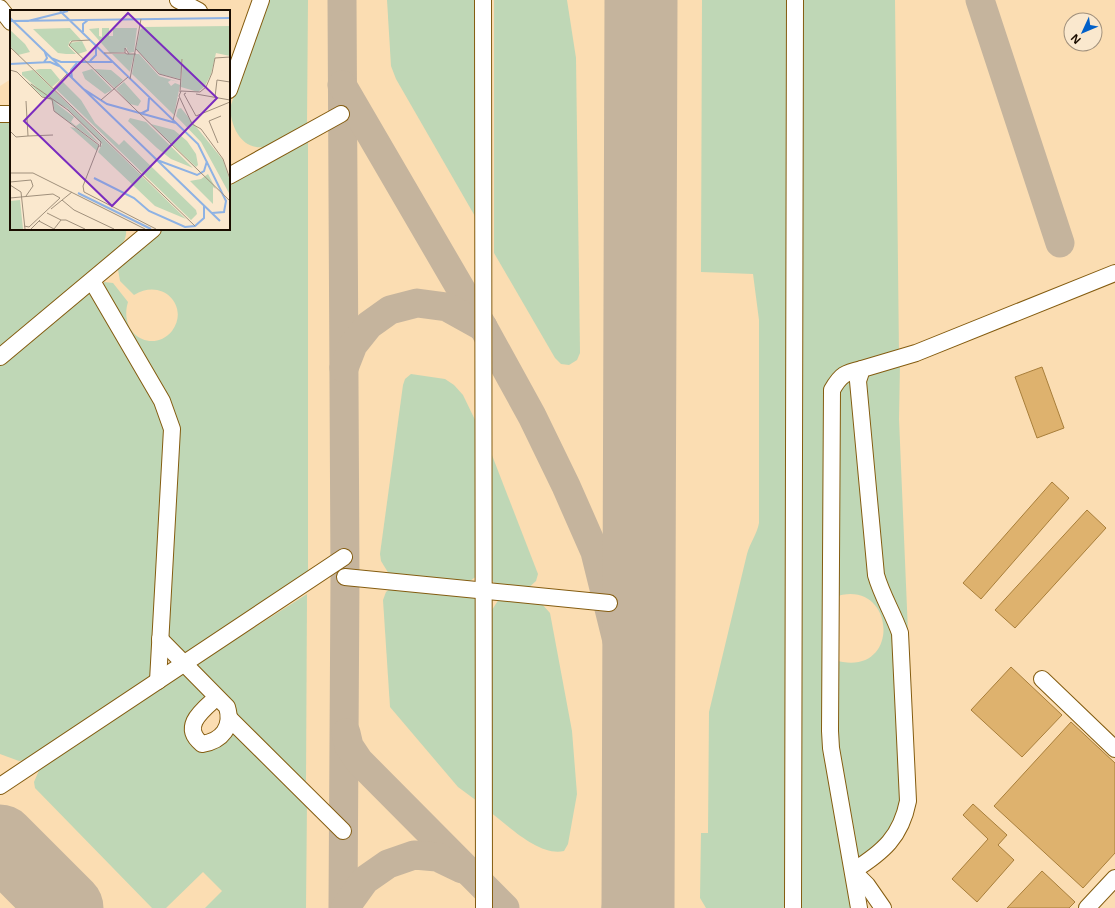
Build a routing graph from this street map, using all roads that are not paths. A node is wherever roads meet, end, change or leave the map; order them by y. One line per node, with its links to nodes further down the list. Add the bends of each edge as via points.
1 (178, 0): 5 (street)
2 (261, 0): 6 (street)
3 (483, 0): 16 (street)
4 (795, 0): 30 (street)
5 (197, 10)
6 (230, 87)
7 (341, 114): 8 (street)
8 (230, 175)
9 (152, 230): 11 (street)
10 (1115, 273): 13 (street, via 916,353)
11 (92, 281): 12 (street); 18 (street, via 162,401 172,429)
12 (0, 357)
13 (862, 369): 27 (street, via 845,373 832,390 830,731); 27 (street, via 858,381 876,576 900,634 908,801 898,832 872,859)
14 (344, 557): 19 (street)
15 (345, 577): 16 (street)
16 (483, 591): 17 (street); 29 (street)
17 (609, 603)
18 (160, 639): 19 (street); 21 (street)
19 (184, 663): 21 (street); 22 (street)
20 (1042, 678): 24 (street)
21 (158, 681): 25 (street)
22 (217, 697): 23 (street, via 227,707); 23 (street, via 195,718 192,730 195,738 202,744 213,742 226,730)
23 (230, 719): 26 (street)
24 (1115, 749)
25 (0, 786)
26 (343, 831)
27 (853, 870): 31 (street); 32 (street)
28 (1115, 878): 33 (street)
29 (484, 908)
30 (793, 908)
31 (860, 908)
32 (883, 908)
33 (1087, 908)

